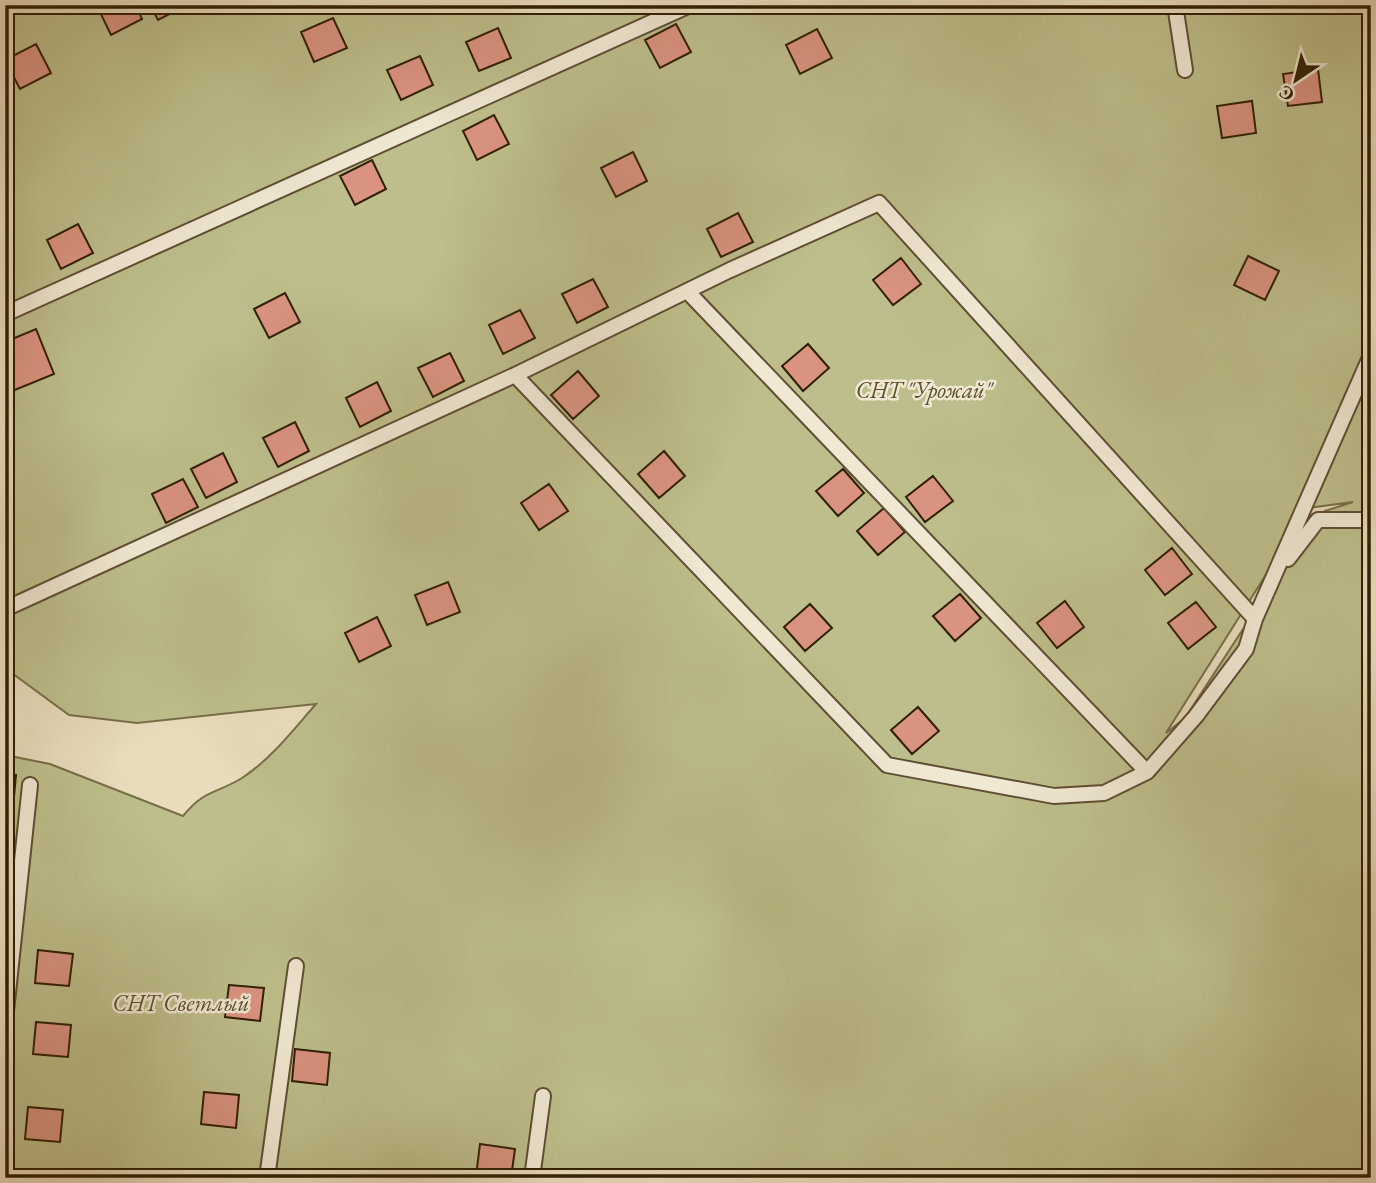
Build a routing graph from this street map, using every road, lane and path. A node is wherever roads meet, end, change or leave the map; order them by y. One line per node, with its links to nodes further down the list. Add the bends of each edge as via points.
1 (690, 5): 5 (lane)
2 (1175, 5): 3 (lane)
3 (1185, 70)
4 (687, 291): 7 (lane); 10 (lane, via 879,203); 11 (lane)
5 (5, 314)
6 (1371, 355): 10 (lane)
7 (515, 375): 9 (lane); 11 (lane, via 887,765 1054,796 1104,793)
8 (1371, 520): 10 (lane, via 1318,520 1290,556)
9 (5, 609)
10 (1255, 619): 11 (lane, via 1246,649)
11 (1147, 772)
12 (30, 785): 14 (lane)
13 (296, 965): 16 (lane)
14 (5, 1021)
15 (542, 1096): 17 (lane)
16 (267, 1178)
17 (531, 1178)

